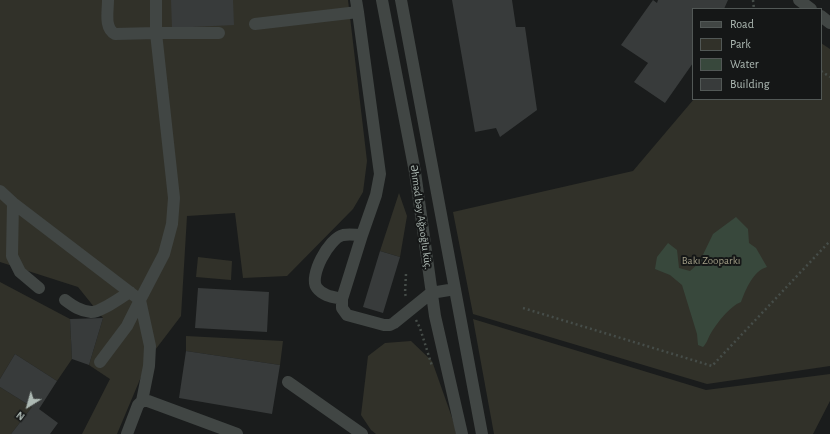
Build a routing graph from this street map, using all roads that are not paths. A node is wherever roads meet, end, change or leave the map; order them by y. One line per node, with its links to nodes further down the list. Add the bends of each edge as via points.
1 (108, 0): 11 (street, via 110,31 115,34)
2 (156, 0): 11 (street)
3 (382, 0): 19 (street, Əhməd bəy Ağaoğlu küç., via 415,172)
4 (401, 0): 17 (street, Əhməd bəy Ağaoğlu küç.)
5 (799, 0): 7 (street)
6 (357, 6): 10 (street); 15 (street, via 380,174 376,195)
7 (810, 8)
8 (822, 17): 9 (street)
9 (830, 23)
10 (255, 24)
11 (156, 33): 12 (street); 22 (street, via 174,198 172,224 164,254)
12 (219, 34)
13 (0, 191): 14 (street)
14 (13, 203): 16 (street, via 12,256 20,272); 18 (street)
15 (362, 235): 20 (street); 20 (street, via 342,235 331,242 314,279 316,287 324,295)
16 (39, 288)
17 (454, 289): 19 (street); 30 (street, Əhməd bəy Ağaoğlu küç.)
18 (130, 292): 21 (street, via 92,313 78,309); 22 (street)
19 (431, 293): 20 (street, via 390,325 347,315 342,308); 29 (street, Əhməd bəy Ağaoğlu küç.)
20 (342, 299)
21 (65, 300)
22 (140, 300): 23 (street, via 127,326); 25 (street, via 150,346)
23 (100, 362)
24 (288, 382): 28 (street)
25 (142, 401): 26 (street); 27 (street)
26 (127, 434)
27 (236, 434)
28 (362, 434)
29 (462, 434)
30 (482, 434)

